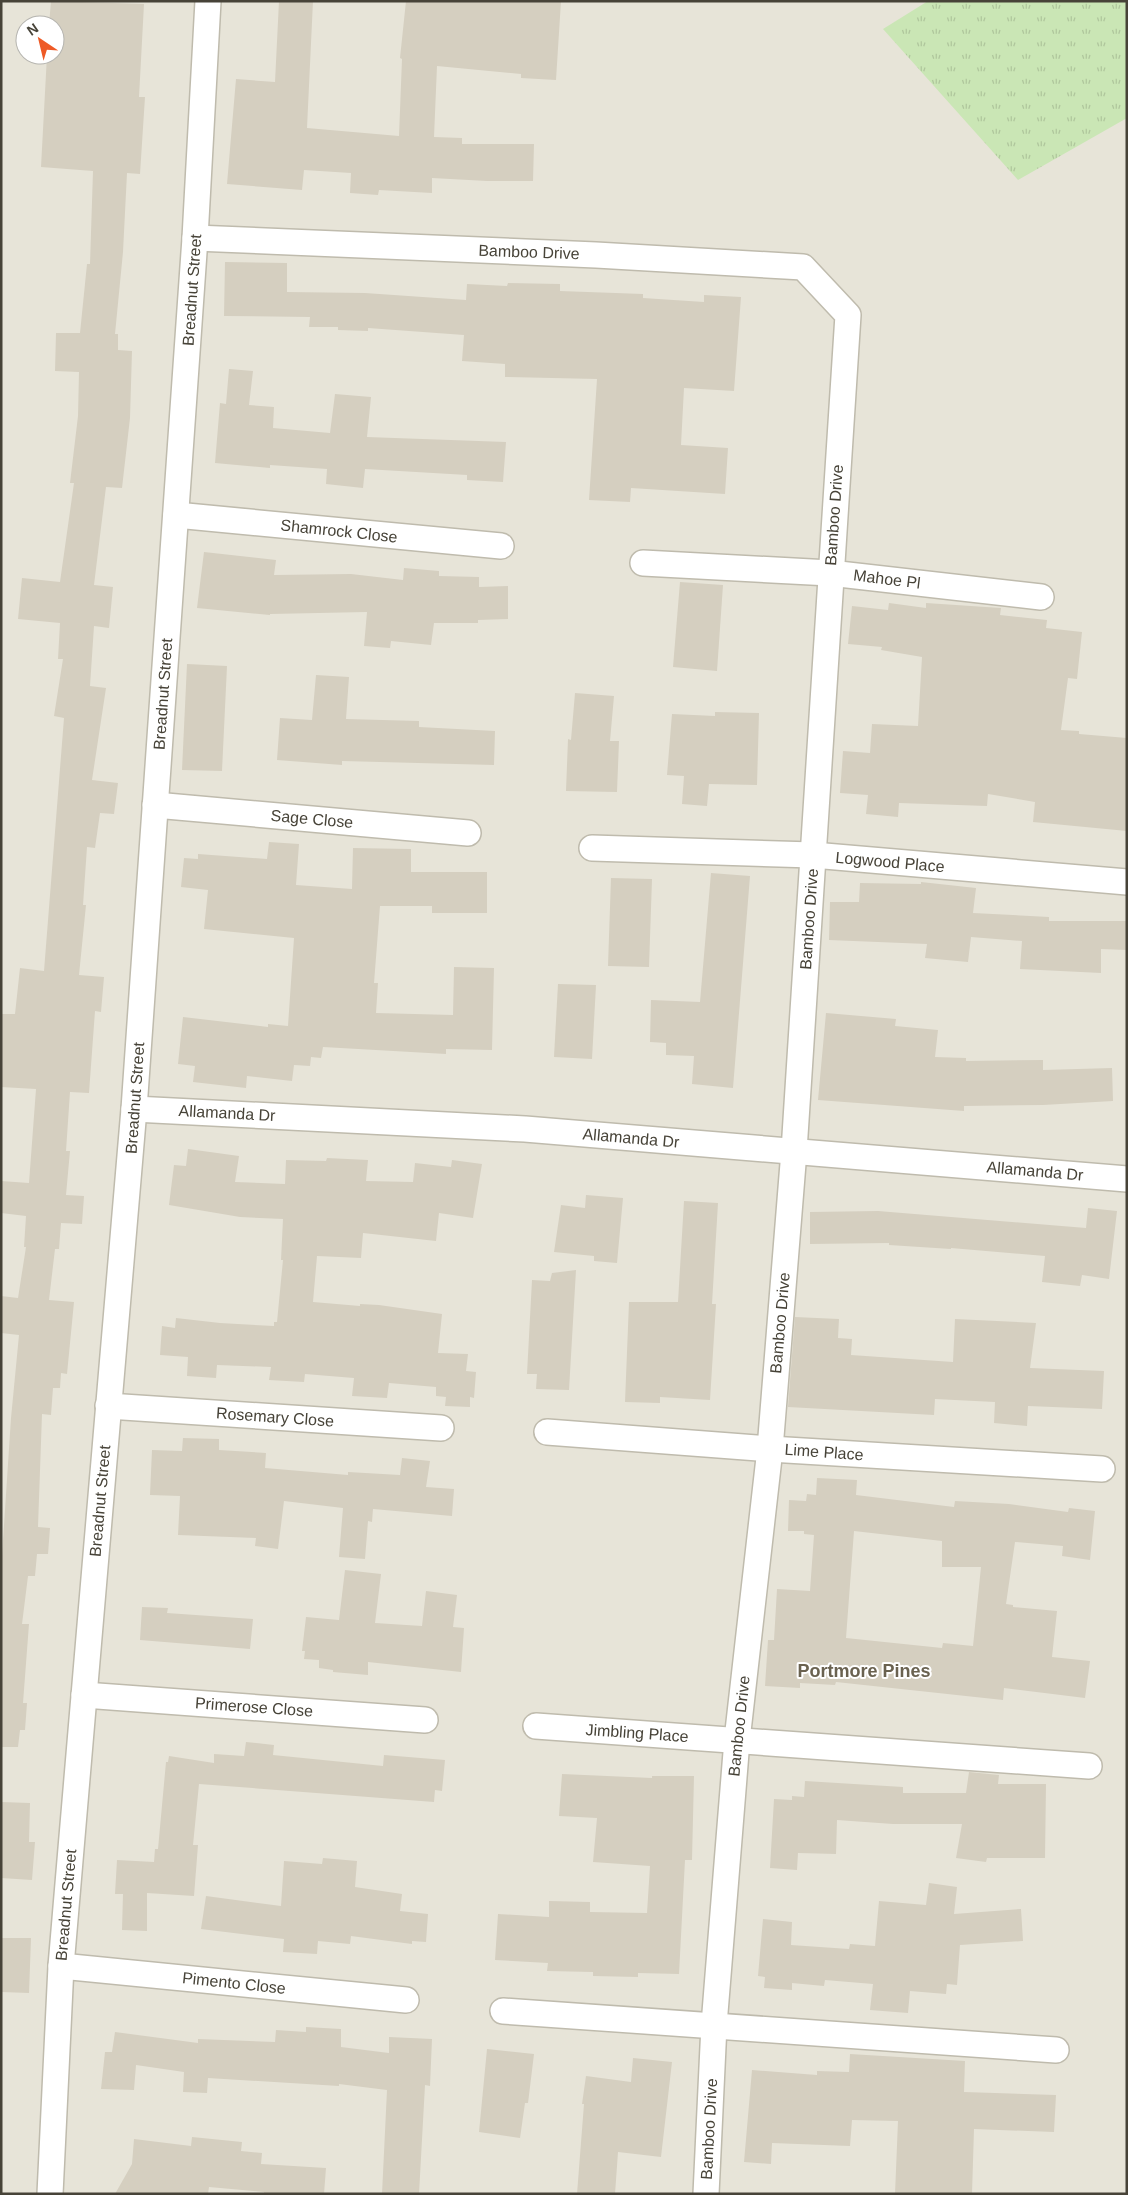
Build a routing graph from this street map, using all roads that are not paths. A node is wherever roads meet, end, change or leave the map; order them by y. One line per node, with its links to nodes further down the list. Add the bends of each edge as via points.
1 (208, 1): 2 (street, Breadnut Street)
2 (195, 238): 3 (street, Breadnut Street); 6 (street, Bamboo Drive, via 804,267 848,316)
3 (176, 515): 4 (street, Shamrock Close); 8 (street, Breadnut Street)
4 (501, 546)
5 (643, 563): 6 (street, Mahoe Pl)
6 (830, 572): 7 (street, Mahoe Pl); 11 (street, Bamboo Drive)
7 (1042, 597)
8 (155, 805): 9 (street, Sage Close); 13 (street, Breadnut Street)
9 (468, 833)
10 (592, 848): 11 (street, Logwood Place)
11 (813, 855): 12 (street, Logwood Place); 14 (street, Bamboo Drive)
12 (1127, 882)
13 (134, 1109): 14 (street, Allamanda Dr, via 525,1129); 16 (street, Breadnut Street)
14 (794, 1151): 15 (street, Allamanda Dr); 19 (street, Bamboo Drive)
15 (1127, 1179)
16 (108, 1406): 17 (street, Rosemary Close); 21 (street, Breadnut Street)
17 (441, 1428)
18 (547, 1432): 19 (street, Lime Place)
19 (770, 1448): 20 (street, Lime Place); 24 (street, Bamboo Drive)
20 (1102, 1469)
21 (84, 1695): 22 (street, Primerose Close); 26 (street, Breadnut Street)
22 (425, 1720)
23 (536, 1726): 24 (street, Jimbling Place)
24 (737, 1740): 25 (street, Jimbling Place); 29 (street, Bamboo Drive)
25 (1089, 1766)
26 (61, 1966): 27 (street, Pimento Close); 31 (street, Breadnut Street)
27 (406, 2000)
28 (503, 2011): 29 (street)
29 (714, 2025): 30 (street); 32 (street, Bamboo Drive)
30 (1056, 2050)
31 (50, 2194)
32 (706, 2194)

